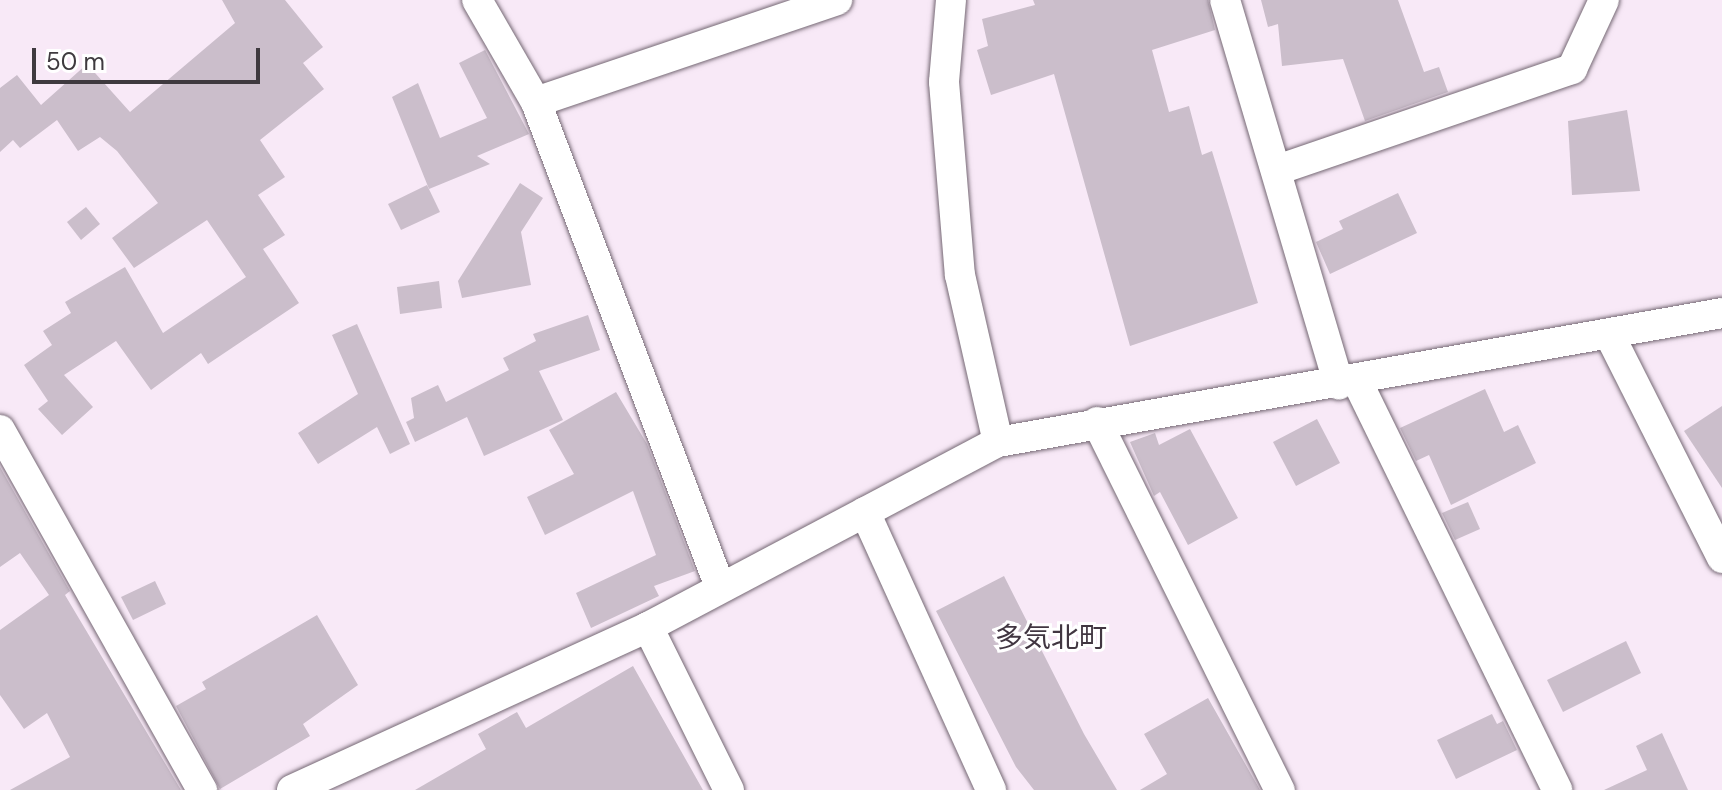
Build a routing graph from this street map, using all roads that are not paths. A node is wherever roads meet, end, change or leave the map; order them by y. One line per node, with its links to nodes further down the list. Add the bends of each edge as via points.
1 (477, 0): 6 (street)
2 (837, 0): 6 (street)
3 (951, 0): 13 (street, via 944,82 960,275)
4 (1225, 0): 7 (street)
5 (1604, 0): 7 (street, via 1572,69)
6 (536, 102): 17 (street)
7 (1280, 169): 10 (street)
8 (1722, 313): 9 (street)
9 (1609, 334): 10 (street); 16 (street)
10 (1348, 383): 11 (street); 24 (street)
11 (1097, 422): 13 (street); 23 (street)
12 (0, 430): 14 (street)
13 (998, 442): 15 (street)
14 (11, 464): 19 (street)
15 (865, 512): 17 (street); 22 (street)
16 (1722, 558)
17 (720, 587): 18 (street)
18 (648, 627): 20 (street); 21 (street)
19 (202, 790)
20 (292, 790)
21 (729, 790)
22 (991, 790)
23 (1280, 790)
24 (1557, 790)

